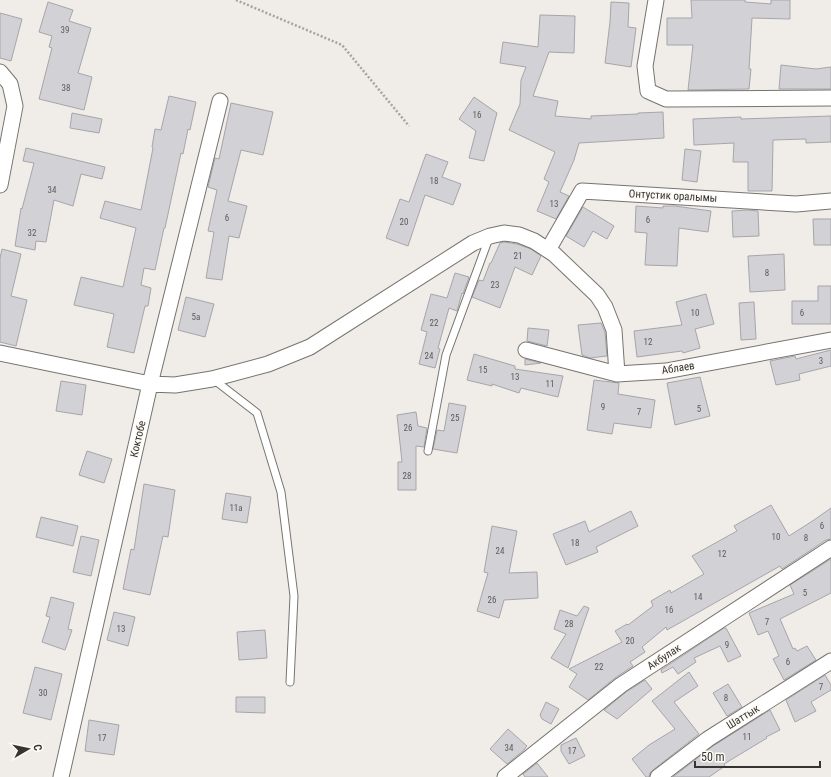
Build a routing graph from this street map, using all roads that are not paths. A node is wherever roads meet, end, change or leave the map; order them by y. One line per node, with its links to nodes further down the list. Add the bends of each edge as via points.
1 (656, 0): 3 (street, via 645,66 648,91 666,99)
2 (0, 72): 5 (street, via 10,84 15,106)
3 (831, 98)
4 (220, 101): 14 (street, Коктобе)
5 (0, 185)
6 (831, 201): 8 (street, Онтустик оралымы, via 796,204 582,191)
7 (490, 236): 8 (street, via 504,233 519,235); 13 (street, via 473,243 310,347 268,364); 15 (lane, via 446,355)
8 (548, 250): 12 (street, via 597,295 605,307 614,330)
9 (831, 340): 12 (street, Аблаев, via 666,371)
10 (526, 350): 12 (street, Аблаев)
11 (0, 353): 14 (street)
12 (617, 374)
13 (212, 379): 14 (street, via 175,385); 18 (lane, via 257,413 281,492 294,596)
14 (150, 384): 19 (street, Коктобе)
15 (428, 451)
16 (831, 548): 20 (street, Акбулак, via 620,685)
17 (831, 661): 21 (street, Шаттык, via 708,739)
18 (290, 682)
19 (61, 777)
20 (505, 777)
21 (658, 777)

